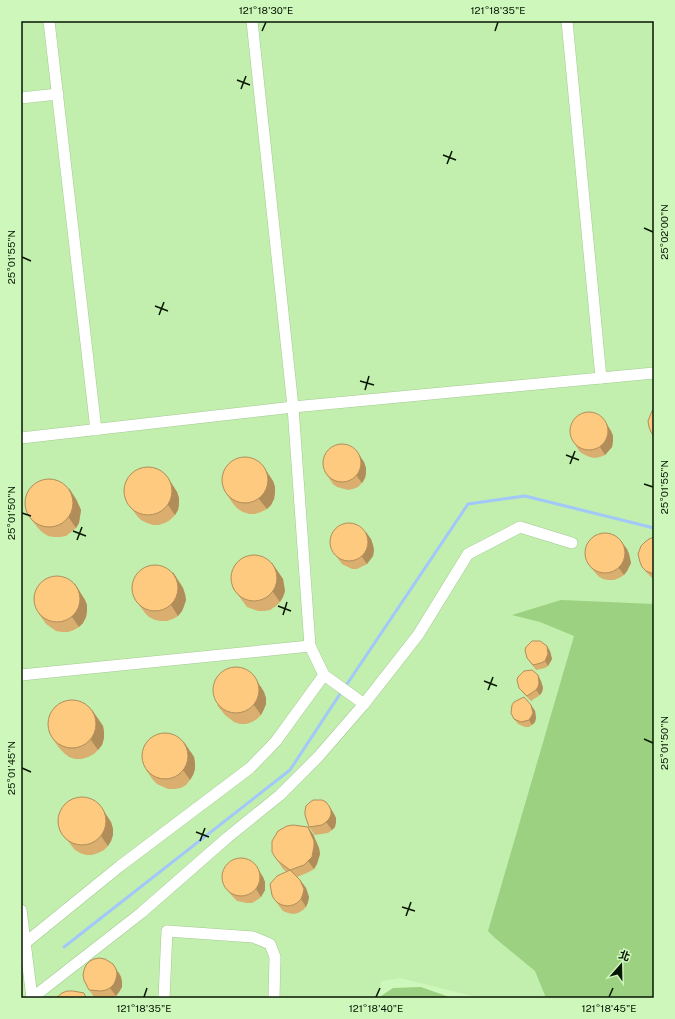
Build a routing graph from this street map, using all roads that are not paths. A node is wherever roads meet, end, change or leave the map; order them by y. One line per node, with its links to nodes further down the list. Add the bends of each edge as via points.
1 (49, 21): 4 (lane)
2 (252, 21): 8 (lane)
3 (567, 21): 7 (lane)
4 (58, 94): 5 (lane); 9 (lane)
5 (21, 98)
6 (654, 373): 7 (lane)
7 (601, 378): 8 (lane)
8 (293, 408): 9 (lane); 12 (lane)
9 (96, 430): 10 (lane)
10 (21, 438)
11 (572, 542): 15 (lane, via 520,527 468,554 418,635)
12 (310, 646): 13 (lane); 14 (lane)
13 (21, 675)
14 (324, 675): 15 (lane); 17 (lane, via 276,741 250,768 120,866)
15 (364, 704): 18 (lane, via 318,758 280,795 141,913)
16 (21, 910): 17 (lane)
17 (25, 943): 18 (lane)
18 (32, 998)
19 (164, 998): 20 (lane, via 168,931 253,937 270,944 275,957)
20 (274, 998)

